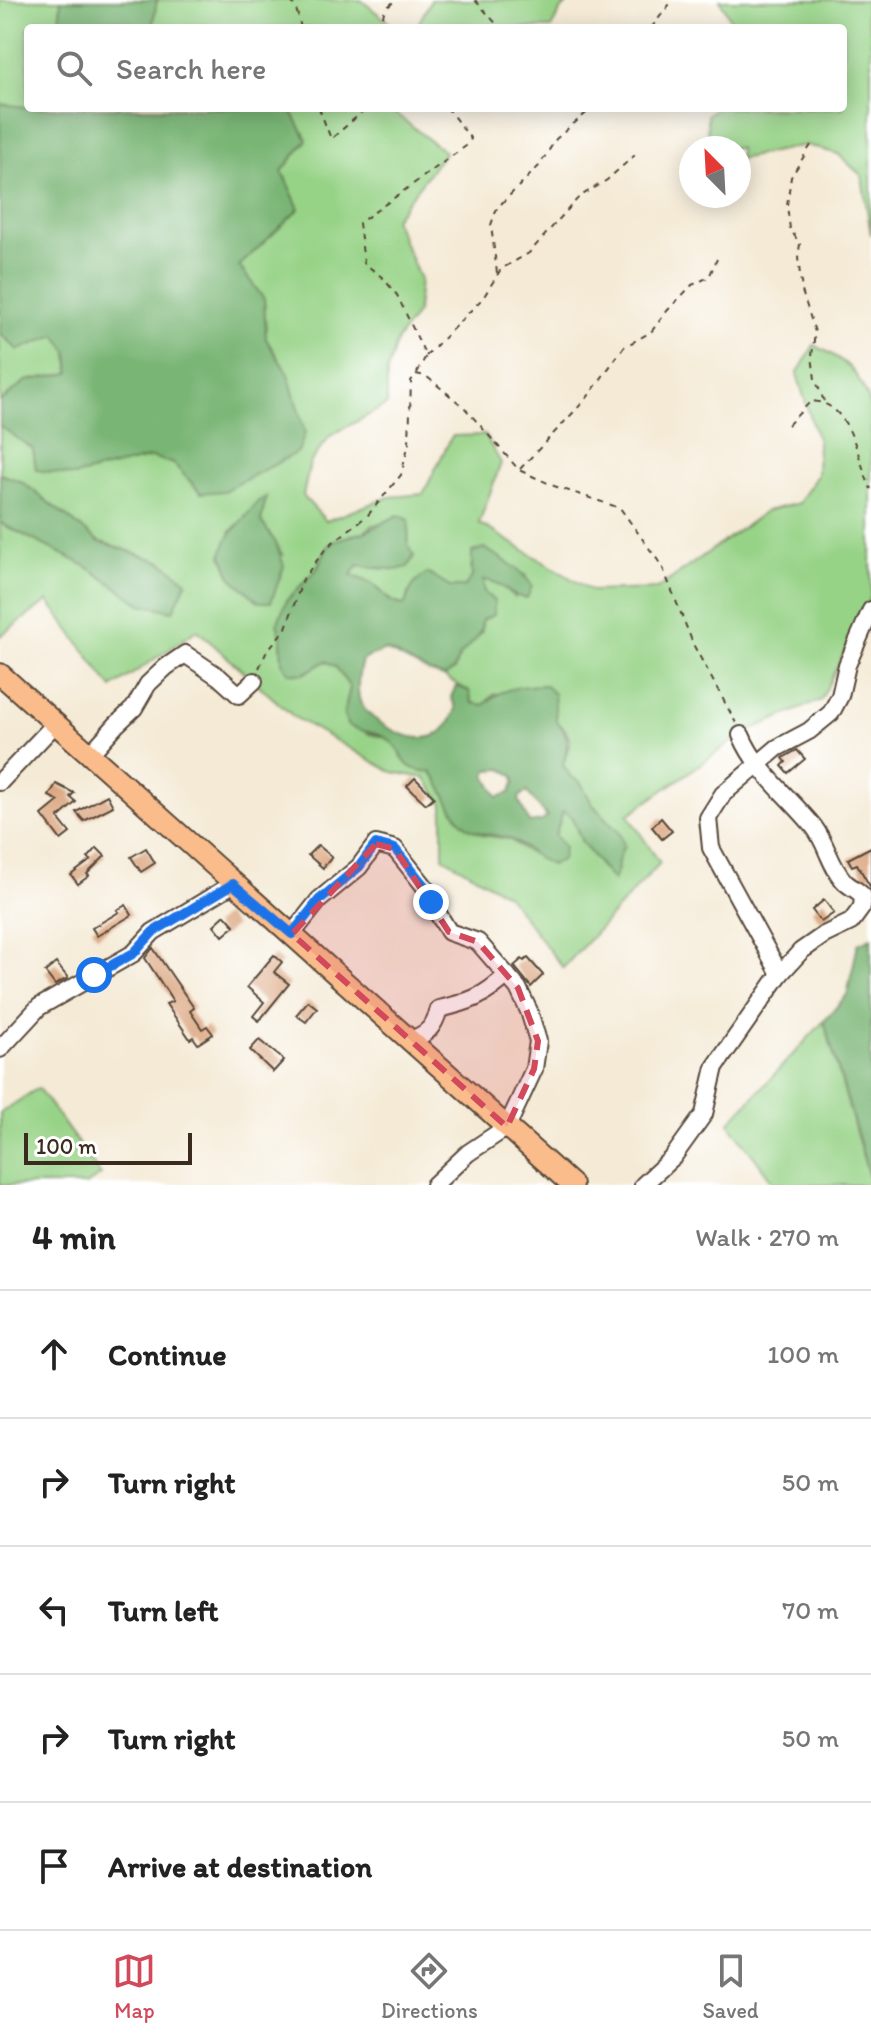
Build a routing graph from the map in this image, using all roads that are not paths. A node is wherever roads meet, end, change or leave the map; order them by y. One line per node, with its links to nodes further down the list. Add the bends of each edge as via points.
1 (871, 610): 7 (street, via 831,713)
2 (0, 674): 4 (main road)
3 (254, 681): 6 (street, via 239,695 185,654 148,684 134,708)
4 (55, 724): 6 (main road); 8 (street)
5 (741, 735): 7 (street)
6 (90, 754): 9 (main road)
7 (758, 764): 10 (street, via 813,826 845,883 857,889); 12 (street, via 723,794 708,818 711,848)
8 (0, 782)
9 (233, 884): 11 (main road); 15 (street, via 153,932 134,953 39,1007)
10 (867, 907): 12 (street, via 801,951)
11 (292, 934): 13 (street, via 376,844 395,849 426,888 449,932 478,942); 14 (main road)
12 (780, 974): 19 (street, via 715,1067 704,1114 673,1157)
13 (507, 975): 14 (street, via 473,1001 439,1009 435,1024); 16 (street, via 529,1011 538,1041 534,1069)
14 (409, 1040): 16 (main road)
15 (0, 1049)
16 (507, 1127): 17 (street); 18 (main road)
17 (434, 1185)
18 (572, 1185)
19 (643, 1185)

